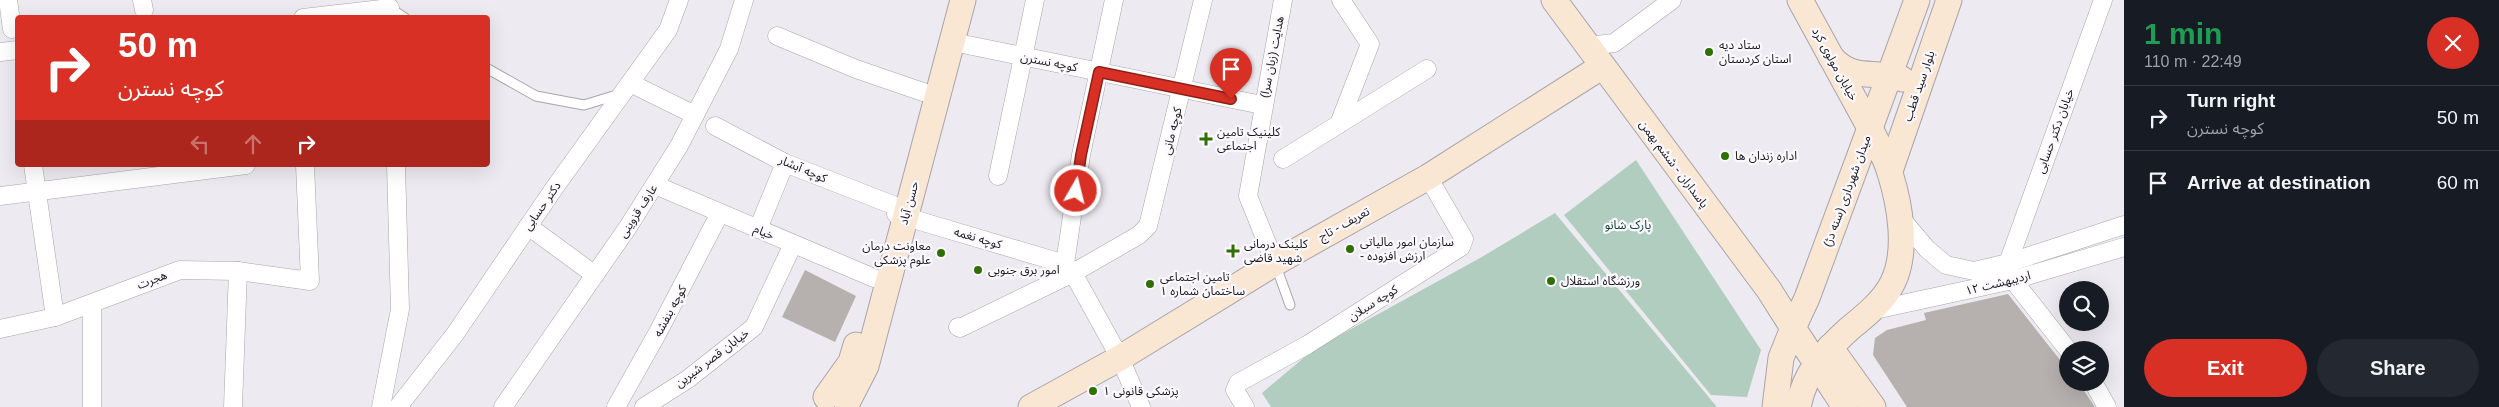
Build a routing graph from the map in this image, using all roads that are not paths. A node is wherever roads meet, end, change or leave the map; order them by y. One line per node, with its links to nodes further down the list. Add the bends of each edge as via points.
1 (8, 0): 19 (street)
2 (679, 0): 31 (street, دکتر حسابی, via 668,30)
3 (744, 0): 35 (street, عارف قزوینی, via 729,49)
4 (947, 0): 33 (street, حسن آباد)
5 (963, 0): 21 (street, حسن آباد)
6 (1035, 0): 24 (street)
7 (1114, 0): 28 (street)
8 (1203, 0): 32 (street, کوچه مانی)
9 (1283, 0): 34 (street, هدایت (زبان سرا))
10 (1341, 0): 36 (street, via 1370,44)
11 (1554, 0): 22 (street, پاسداران - ششم بهمن)
12 (1672, 0): 22 (street, via 1614,43)
13 (1800, 0): 23 (street, خیابان مولوی کرد)
14 (1917, 0): 29 (street)
15 (1949, 0): 30 (street, بلوار سید قطب)
16 (2103, 0): 60 (street, خیابان دکتر حسابی)
17 (390, 8): 18 (street)
18 (328, 15)
19 (12, 29)
20 (777, 36): 33 (street, via 856,69)
21 (953, 42): 24 (street, کوچه نسترن); 51 (street, حسن آباد)
22 (1586, 46): 25 (street, پاسداران - ششم بهمن)
23 (1828, 54): 29 (street, via 1841,68 1851,73); 38 (street, خیابان مولوی کرد)
24 (1023, 56): 28 (street, کوچه نسترن); 46 (street)
25 (1602, 67): 47 (street, تعریف - تاج); 71 (street, پاسداران - ششم بهمن, via 1769,290)
26 (1427, 68): 36 (street)
27 (490, 69): 31 (lane, via 536,96 584,105)
28 (1099, 72): 32 (street, کوچه نسترن); 61 (street, via 1081,155)
29 (1888, 74): 30 (street); 38 (street)
30 (1919, 84): 45 (street, بلوار سید قطب)
31 (626, 89): 35 (street); 55 (street, دکتر حسابی)
32 (1183, 89): 34 (street, کوچه نسترن); 61 (street, کوچه مانی, via 1148,226 1144,231)
33 (923, 92): 51 (street, حسن آباد)
34 (1262, 105): 59 (street, هدایت (زبان سرا), via 1248,196)
35 (695, 115): 48 (street, عارف قزوینی)
36 (1339, 124): 39 (street)
37 (715, 126): 40 (street, کوچه آبشار)
38 (1870, 128): 45 (street, میدان شهرداری (سنه دژ)); 71 (street, میدان شهرداری (سنه دژ))
39 (1283, 159)
40 (785, 162): 51 (street, کوچه آبشار); 56 (street)
41 (32, 167): 49 (street)
42 (230, 167): 49 (street)
43 (305, 167): 62 (street, هجرت, via 310,281)
44 (396, 167): 80 (street, via 400,308)
45 (1890, 172): 53 (street, میدان شهرداری (سنه دژ))
46 (998, 176)
47 (1428, 177): 59 (street, تعریف - تاج); 87 (street, کوچه سبلان, via 1464,239 1461,247 1308,345 1238,382 1235,390)
48 (655, 184): 52 (street, خیام); 63 (street, عارف قزوینی)
49 (36, 191): 50 (street); 69 (street)
50 (0, 196)
51 (897, 211): 61 (street, کوچه نغمه); 64 (street, حسن آباد); 77 (street, حسن آباد, via 866,366)
52 (720, 213): 56 (street, خیام); 83 (street, کوچه بنفشه)
53 (1899, 216): 60 (street, ۱۲ اردیبهشت, via 1927,249 1946,265 1974,272); 68 (street, میدان شهرداری (سنه دژ), via 1901,249 1898,269 1893,283)
54 (2124, 225): 60 (street, ۱۲ اردیبهشت)
55 (528, 226): 63 (street); 81 (street, دکتر حسابی, via 455,334)
56 (758, 229): 57 (street, خیام)
57 (793, 244): 64 (street, خیام); 84 (street, خیابان قصر شیرین, via 754,327 688,379)
58 (2124, 247): 65 (street, ۱۲ اردیبهشت)
59 (1275, 263): 67 (lane); 75 (street, تعریف - تاج)
60 (2008, 263): 65 (street)
61 (1069, 268): 70 (street, via 960,328); 75 (street)
62 (238, 271): 66 (street, هجرت, via 180,270); 79 (street)
63 (594, 275): 82 (street, عارف قزوینی)
64 (874, 278): 77 (street, حسن آباد, via 851,362)
65 (2013, 280): 68 (street, ۱۲ اردیبهشت); 73 (street)
66 (92, 304): 69 (street, هجرت); 78 (street)
67 (1290, 305)
68 (1870, 311): 74 (street, میدان شهرداری (سنه دژ))
69 (55, 317): 72 (street, هجرت)
70 (958, 326)
71 (1793, 328): 74 (street); 88 (street, میدان شهرداری (سنه دژ), via 1781,358)
72 (0, 329)
73 (2061, 341)
74 (1823, 356): 89 (street, میدان شهرداری (سنه دژ), via 1805,380); 90 (street); 91 (street)
75 (1120, 358): 85 (street, تعریف - تاج); 86 (street)
76 (2098, 391): 92 (street)
77 (834, 403)
78 (92, 407)
79 (233, 407)
80 (381, 407)
81 (398, 407)
82 (502, 407)
83 (616, 407)
84 (644, 407)
85 (1031, 407)
86 (1141, 407)
87 (1245, 407)
88 (1775, 407)
89 (1798, 407)
90 (1845, 407)
91 (1873, 407)
92 (2107, 407)

